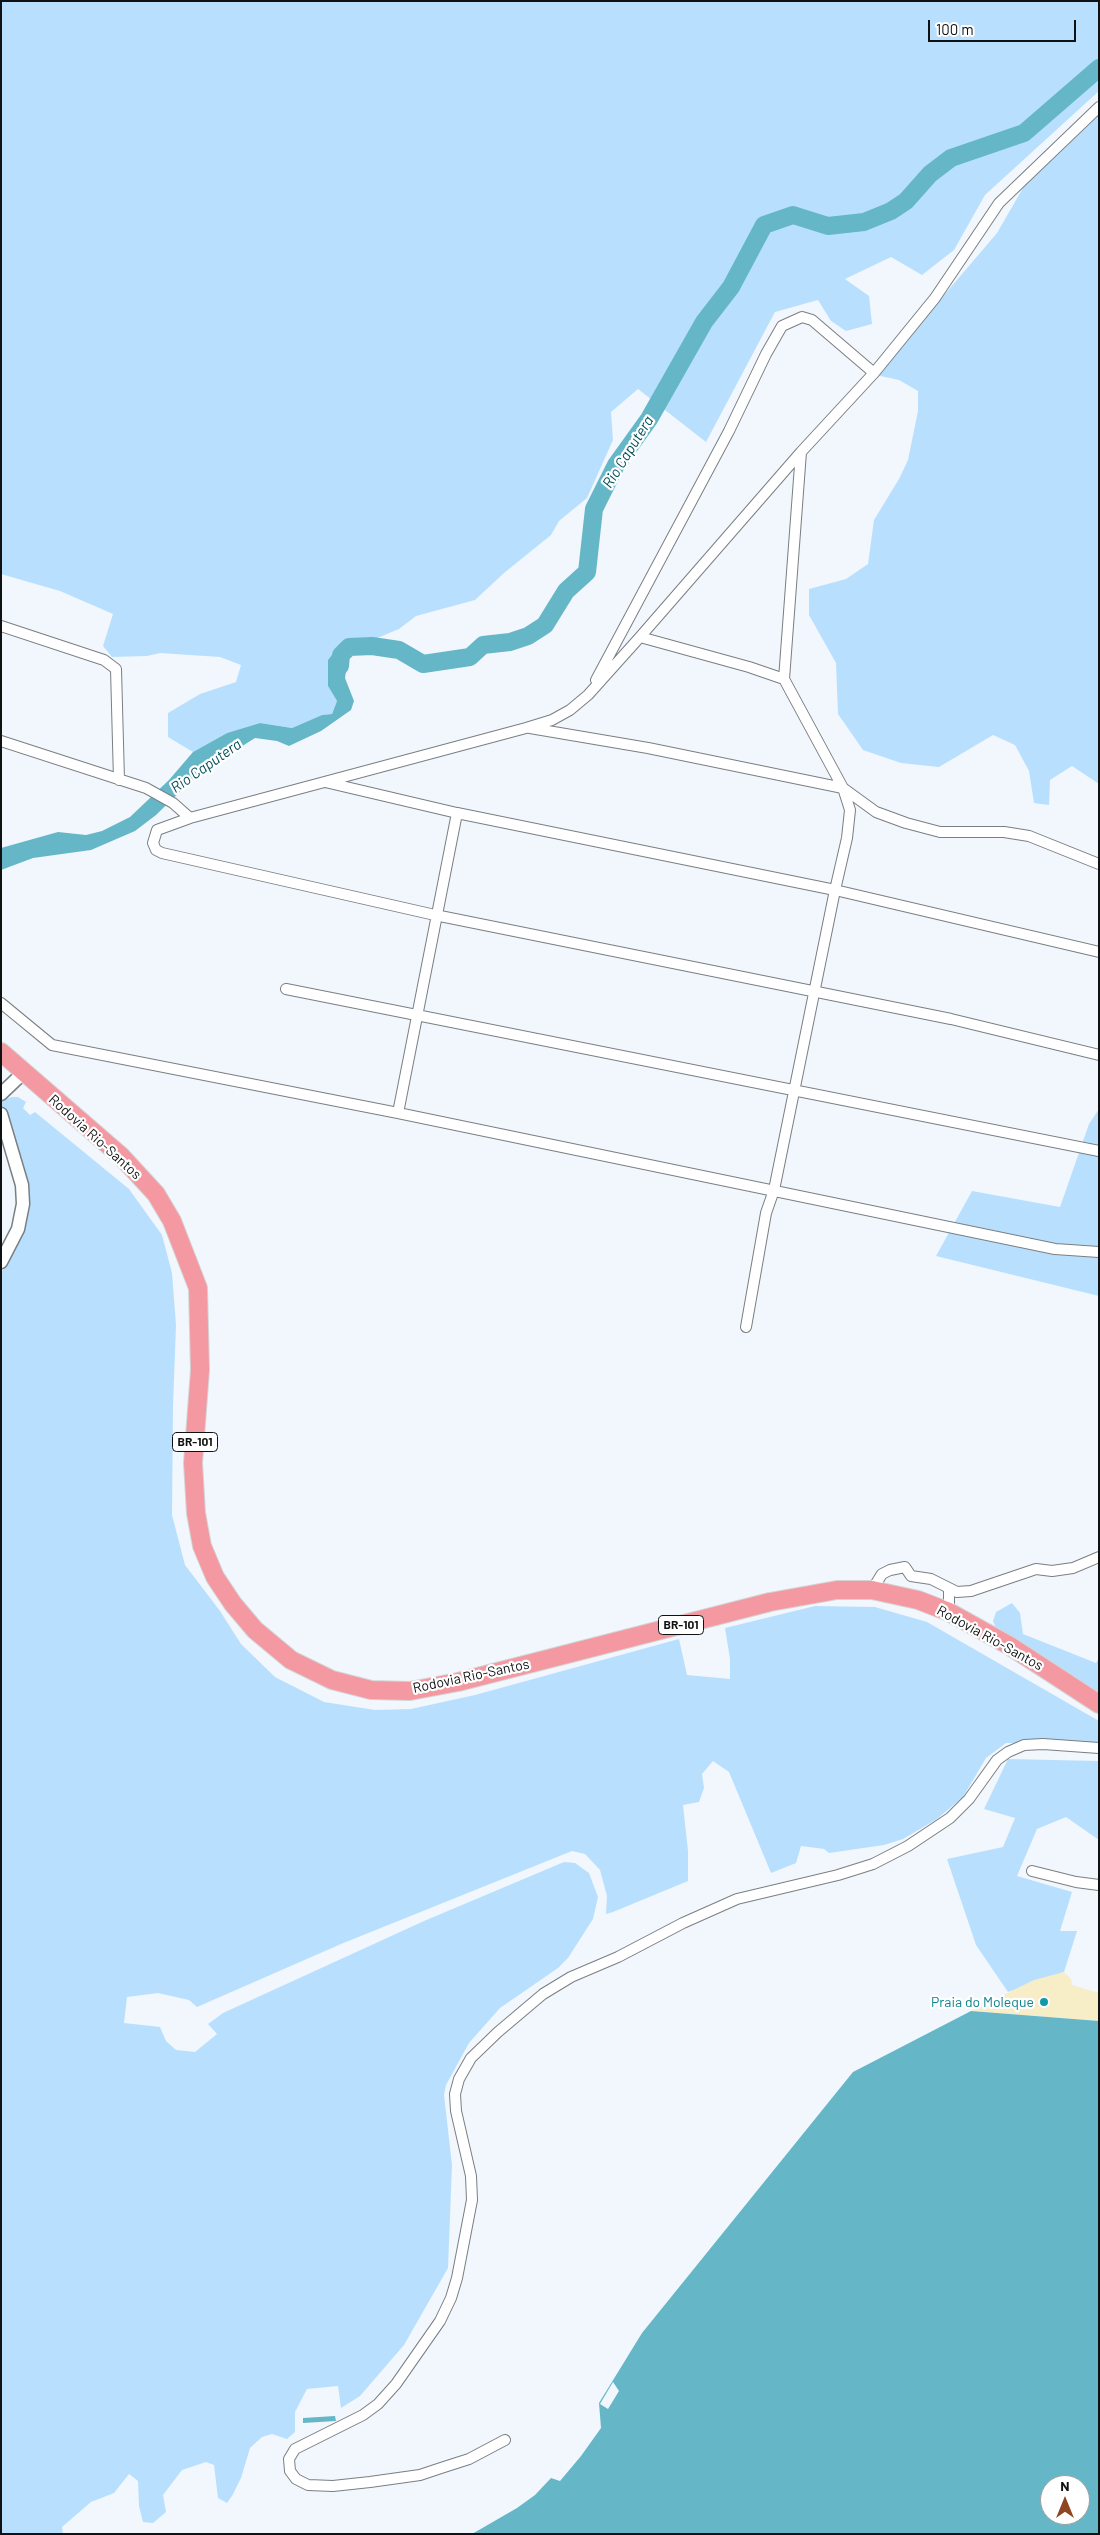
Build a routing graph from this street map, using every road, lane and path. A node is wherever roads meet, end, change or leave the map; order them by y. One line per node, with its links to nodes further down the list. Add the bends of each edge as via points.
1 (1099, 107): 2 (street, via 999,203 935,298)
2 (874, 373): 3 (street); 7 (street, via 812,320 802,316 782,326)
3 (801, 452): 5 (street); 6 (street)
4 (1, 626): 10 (street, via 104,660 116,669)
5 (640, 637): 6 (street); 7 (street)
6 (784, 679): 12 (street)
7 (588, 695): 8 (street, via 552,720)
8 (526, 728): 11 (street); 12 (street, via 648,748)
9 (1, 741): 10 (street)
10 (119, 780): 14 (street, via 146,788)
11 (323, 782): 13 (street); 14 (street)
12 (843, 788): 15 (street, via 876,812 906,823 940,832 1004,832 1029,836); 16 (street, via 850,810)
13 (458, 813): 16 (street); 17 (street)
14 (190, 818): 17 (street, via 157,830 153,836 156,850)
15 (1099, 864)
16 (835, 890): 18 (street); 20 (street)
17 (436, 915): 20 (street); 22 (street)
18 (1099, 952)
19 (286, 989): 22 (street)
20 (814, 990): 24 (street); 26 (street)
21 (1, 1003): 28 (street, via 52,1045)
22 (416, 1015): 26 (street); 28 (street)
23 (1, 1052): 25 (highway, Rodovia Rio-Santos / BR-101)
24 (1099, 1055)
25 (23, 1072): 27 (street); 37 (highway, Rodovia Rio-Santos / BR-101, via 121,1156 156,1194 172,1221 198,1288 200,1370 193,1463 202,1546 215,1577 233,1604 255,1630 291,1660 332,1680 370,1690 410,1691 458,1682 770,1602 837,1590)
26 (793, 1089): 30 (street); 31 (street)
27 (1, 1094)
28 (398, 1113): 31 (street)
29 (1, 1114): 33 (street, via 22,1185 23,1204 18,1230)
30 (1099, 1151)
31 (774, 1190): 32 (street, via 1055,1249); 34 (street, via 766,1213)
32 (1099, 1252)
33 (1, 1262)
34 (746, 1327)
35 (1099, 1557): 36 (street, via 1073,1568 1036,1569 978,1590 957,1592)
36 (949, 1589): 37 (street, via 931,1580 911,1576 905,1568 882,1574); 38 (street)
37 (872, 1590): 38 (highway, Rodovia Rio-Santos / BR-101, via 918,1600)
38 (949, 1612): 39 (highway, Rodovia Rio-Santos / BR-101, via 1010,1646)
39 (1099, 1704)
40 (1099, 1748): 43 (street, via 1043,1744 1024,1745 1008,1752 997,1760 969,1799 950,1818 908,1846 873,1864 838,1875 737,1899 571,1977 543,1994 472,2058 459,2078 455,2094 472,2176 472,2200 458,2278 451,2298 440,2321 378,2404 294,2449 289,2459 290,2471 296,2480 308,2485 370,2482 441,2468 470,2459)
41 (1032, 1871): 42 (street)
42 (1099, 1884)
43 (506, 2440)

